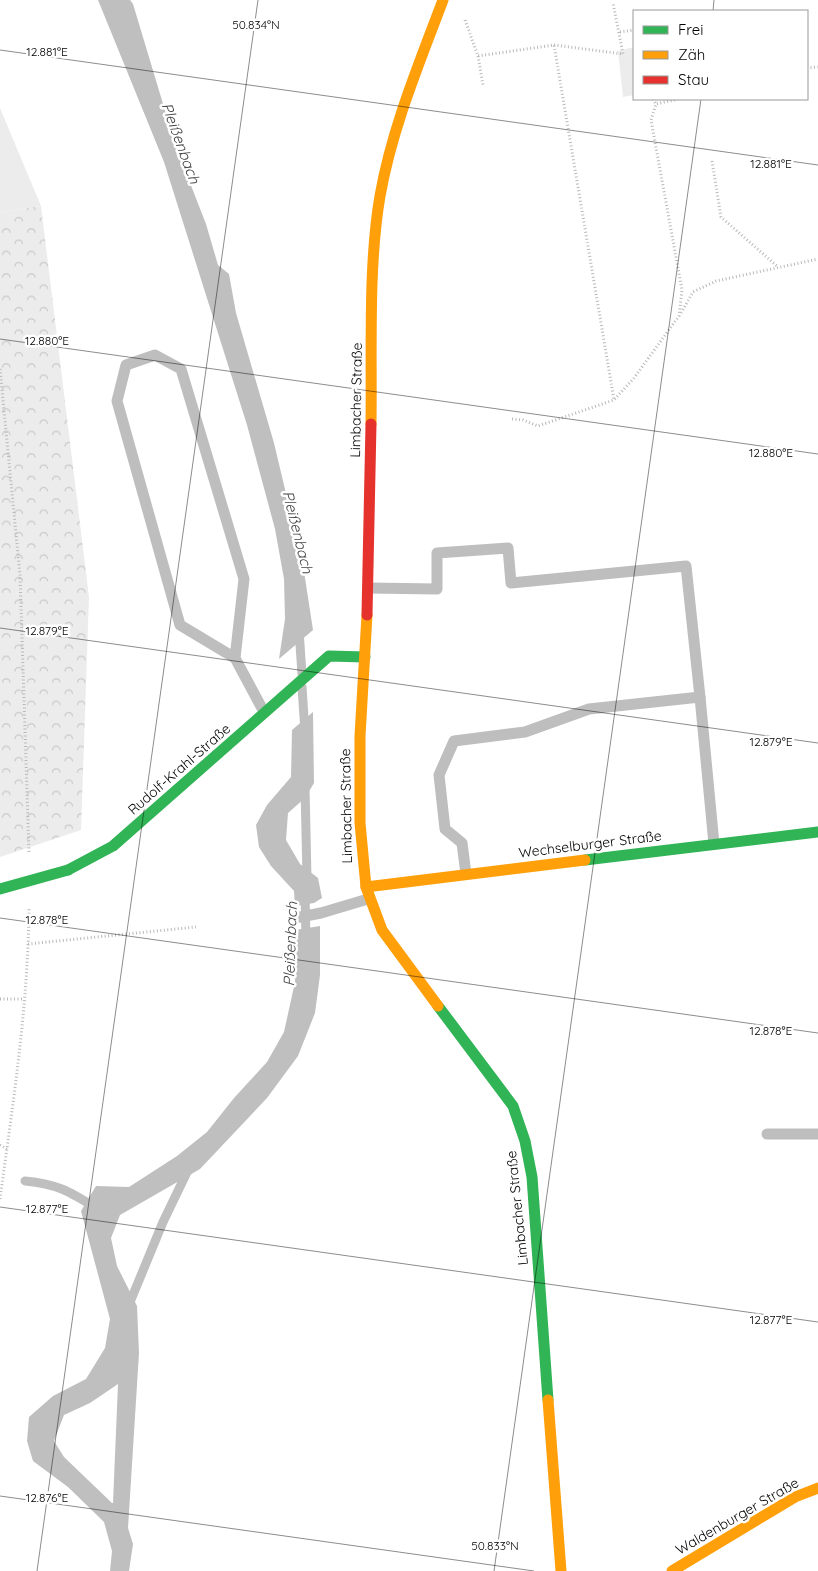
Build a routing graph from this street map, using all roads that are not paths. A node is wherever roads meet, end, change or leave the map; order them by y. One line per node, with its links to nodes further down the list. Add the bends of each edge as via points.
1 (443, 0): 2 (main road, Limbacher Straße, via 394,134 380,197 372,310)
2 (368, 588): 3 (main road, Limbacher Straße); 5 (lane, via 437,589 437,553 508,548 511,582 686,566)
3 (364, 657): 6 (main road, Rudolf-Krahl-Straße, via 329,656); 10 (main road, Limbacher Straße, via 360,823)
4 (235, 658): 4 (lane, via 180,625 117,401 126,365 155,355 181,369 244,579); 6 (lane)
5 (700, 697): 8 (lane); 9 (lane, via 589,709 525,732 454,741 439,775 444,828 462,843)
6 (265, 713): 11 (main road, Rudolf-Krahl-Straße, bridge, via 113,846 68,870)
7 (818, 832): 8 (main road, Wechselburger Straße)
8 (714, 844): 9 (main road, Wechselburger Straße)
9 (466, 874): 10 (main road, Wechselburger Straße)
10 (366, 886): 12 (main road, Limbacher Straße)
11 (0, 889)
12 (368, 899): 13 (lane); 17 (main road, Limbacher Straße, via 382,930 513,1106 525,1140 532,1176)
13 (295, 918)
14 (767, 1134): 15 (lane)
15 (818, 1134)
16 (818, 1488): 18 (main road, Waldenburger Straße, via 795,1497)
17 (562, 1571)
18 (672, 1571)

